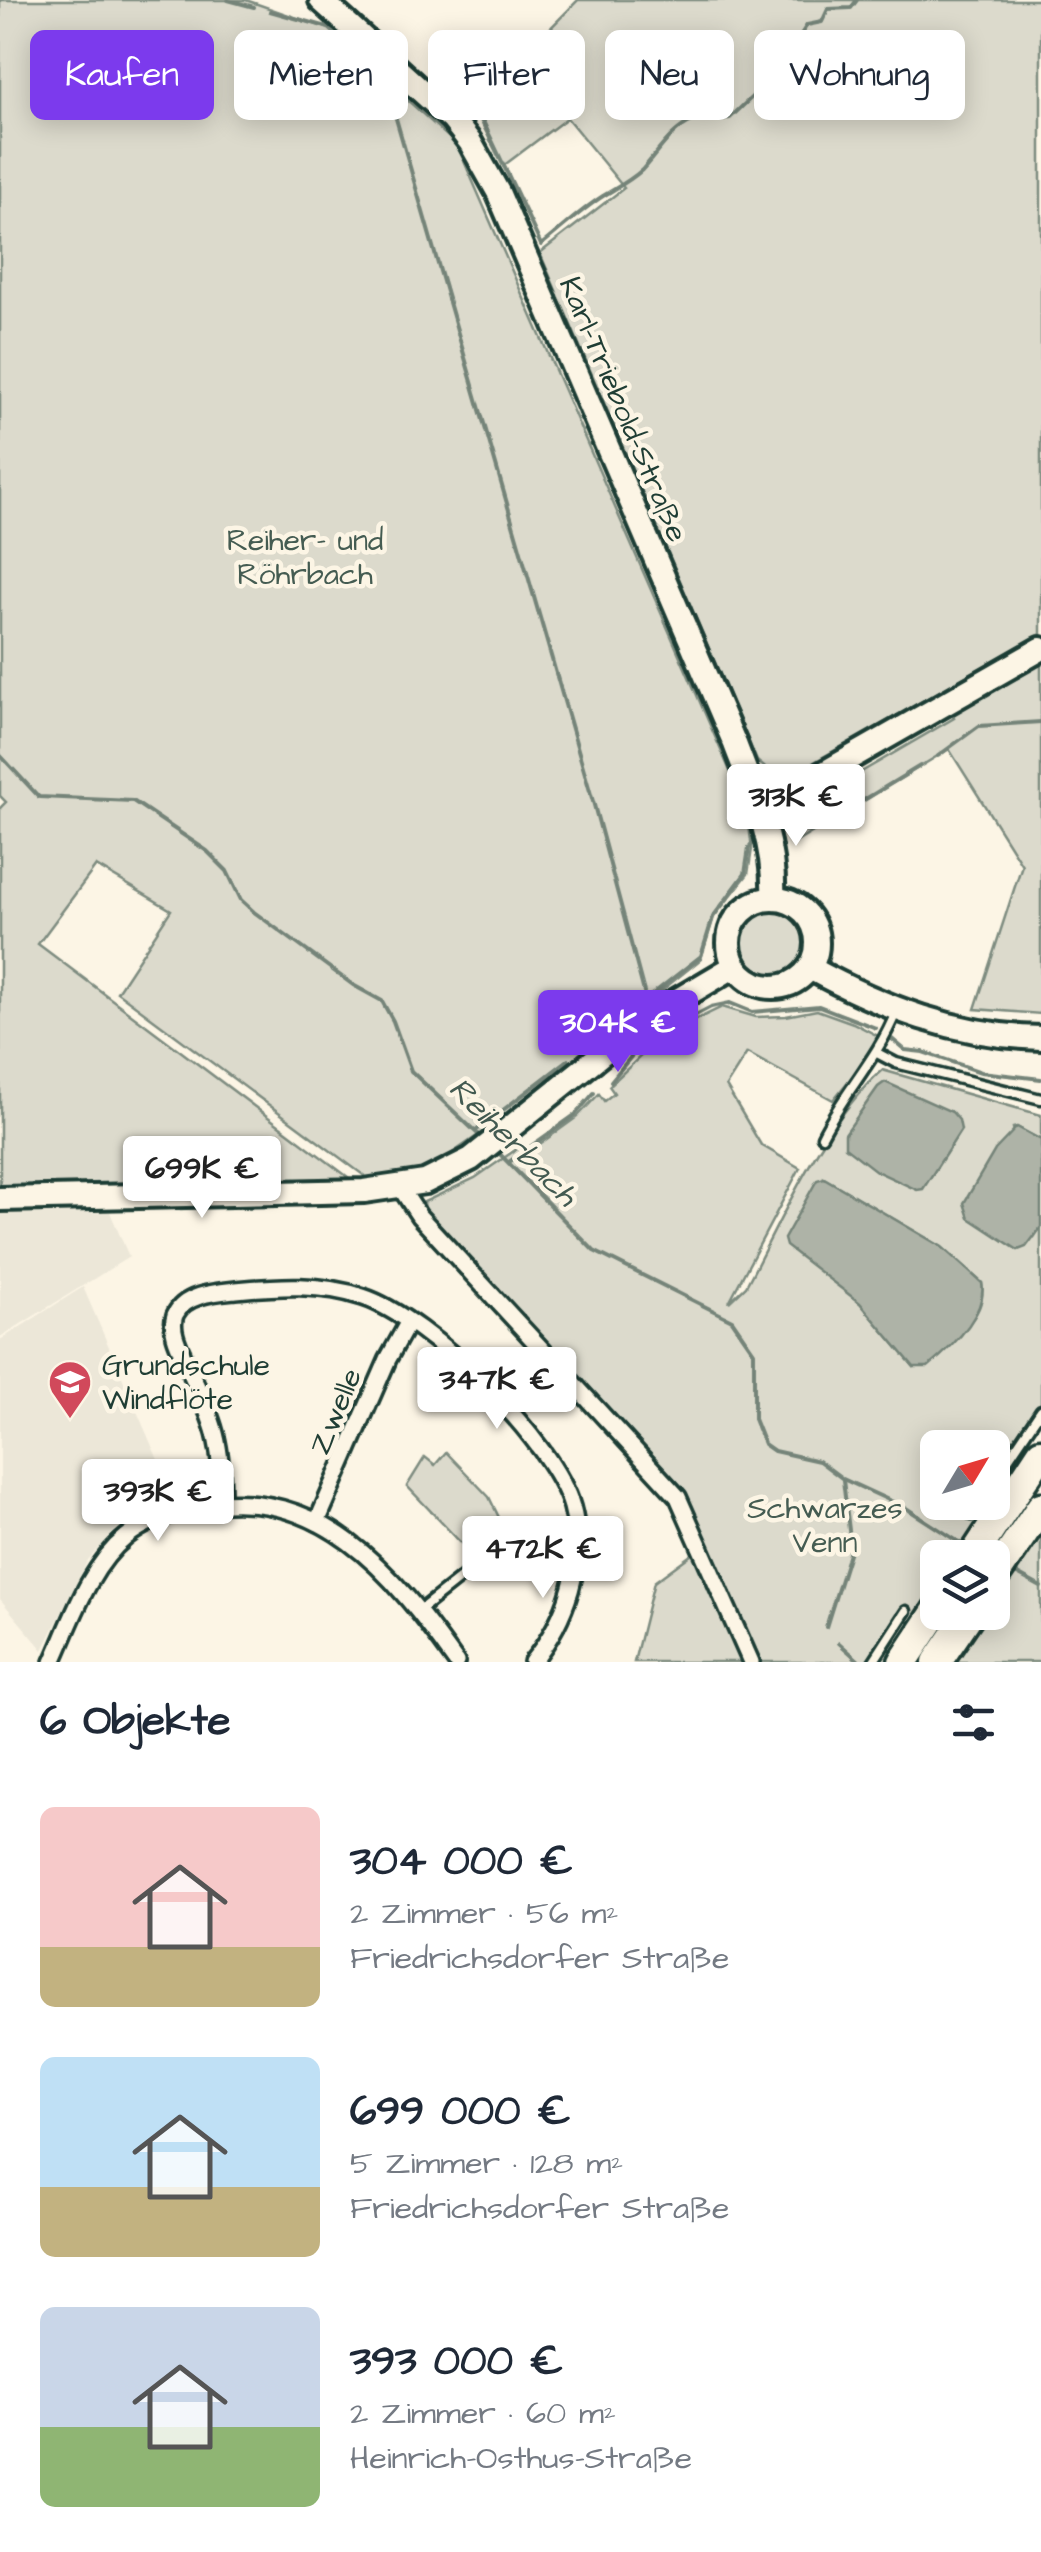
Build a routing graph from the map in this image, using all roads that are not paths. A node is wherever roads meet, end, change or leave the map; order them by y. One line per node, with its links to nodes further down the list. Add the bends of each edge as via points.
1 (321, 0): 3 (street, Karl-Triebold-Straße, via 452,119 498,192)
2 (1041, 649): 3 (street)
3 (759, 806): 4 (street, Karl-Triebold-Straße)
4 (773, 899): 5 (street, via 748,906 736,919 729,936); 6 (street, via 796,905 814,926 818,941)
5 (734, 966): 6 (street, via 769,988 798,981); 12 (street, via 644,1020 490,1145 441,1176)
6 (810, 968): 7 (street)
7 (896, 1010): 8 (street, via 973,1032); 9 (lane)
8 (1041, 1038)
9 (877, 1053): 10 (lane); 11 (lane)
10 (1041, 1099)
11 (822, 1136)
12 (400, 1187): 13 (street); 33 (street, via 419,1216 672,1488)
13 (0, 1199)
14 (408, 1323): 19 (street, via 367,1298 330,1288 223,1291 181,1306 174,1328 214,1421); 21 (street, Zwelle); 32 (street, via 432,1336 512,1414 572,1506 576,1550 569,1596)
15 (1041, 1410): 17 (lane)
16 (1041, 1453): 18 (highway)
17 (1010, 1456)
18 (1010, 1484)
19 (222, 1502): 21 (street, via 287,1510); 30 (street, via 178,1511 124,1538 84,1594)
20 (1041, 1507): 22 (highway)
21 (317, 1522): 24 (street, via 386,1571)
22 (1010, 1554)
23 (482, 1561): 24 (lane)
24 (420, 1610): 31 (street)
25 (906, 1611): 34 (lane)
26 (924, 1630): 28 (highway)
27 (958, 1630): 29 (highway)
28 (909, 1652)
29 (939, 1659)
30 (53, 1662)
31 (456, 1662)
32 (532, 1662)
33 (751, 1662)
34 (873, 1662)

